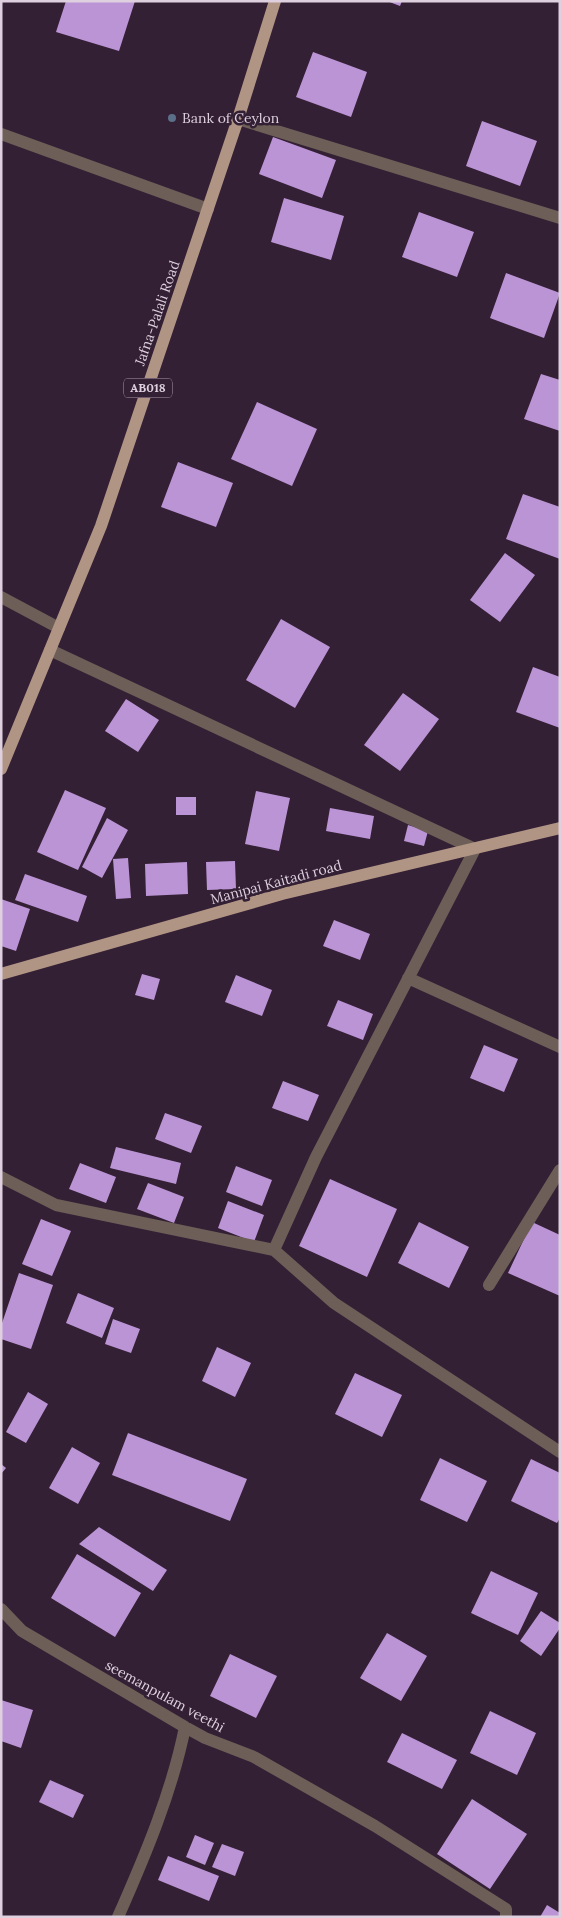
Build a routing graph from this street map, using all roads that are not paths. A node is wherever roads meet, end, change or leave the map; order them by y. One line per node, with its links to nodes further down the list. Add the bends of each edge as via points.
1 (275, 1): 2 (main road, Jafna-Palali Road / AB018)
2 (238, 119): 4 (main road, Jafna-Palali Road / AB018); 5 (street)
3 (1, 134): 4 (street)
4 (208, 209): 7 (main road, Jafna-Palali Road / AB018, via 102,526)
5 (560, 218)
6 (1, 597): 7 (street)
7 (59, 628): 8 (main road, Jafna-Palali Road / AB018)
8 (50, 650): 9 (main road, Jafna-Palali Road / AB018); 11 (street)
9 (1, 769)
10 (560, 828): 11 (main road, Manipai Kaitadi road)
11 (475, 849): 12 (main road, Manipai Kaitadi road, via 282,894); 13 (street)
12 (1, 974)
13 (408, 978): 14 (street); 17 (street, via 316,1157)
14 (560, 1047)
15 (560, 1170): 18 (street)
16 (1, 1177): 17 (street, via 56,1205)
17 (274, 1250): 19 (street, via 334,1303)
18 (489, 1285)
19 (560, 1452)
20 (1, 1609): 21 (street, seemanpulam veethi, via 22,1631)
21 (185, 1727): 22 (street, via 180,1753 144,1857); 23 (street, seemanpulam veethi, via 254,1757 375,1826 506,1908)
22 (118, 1917)
23 (506, 1917)

